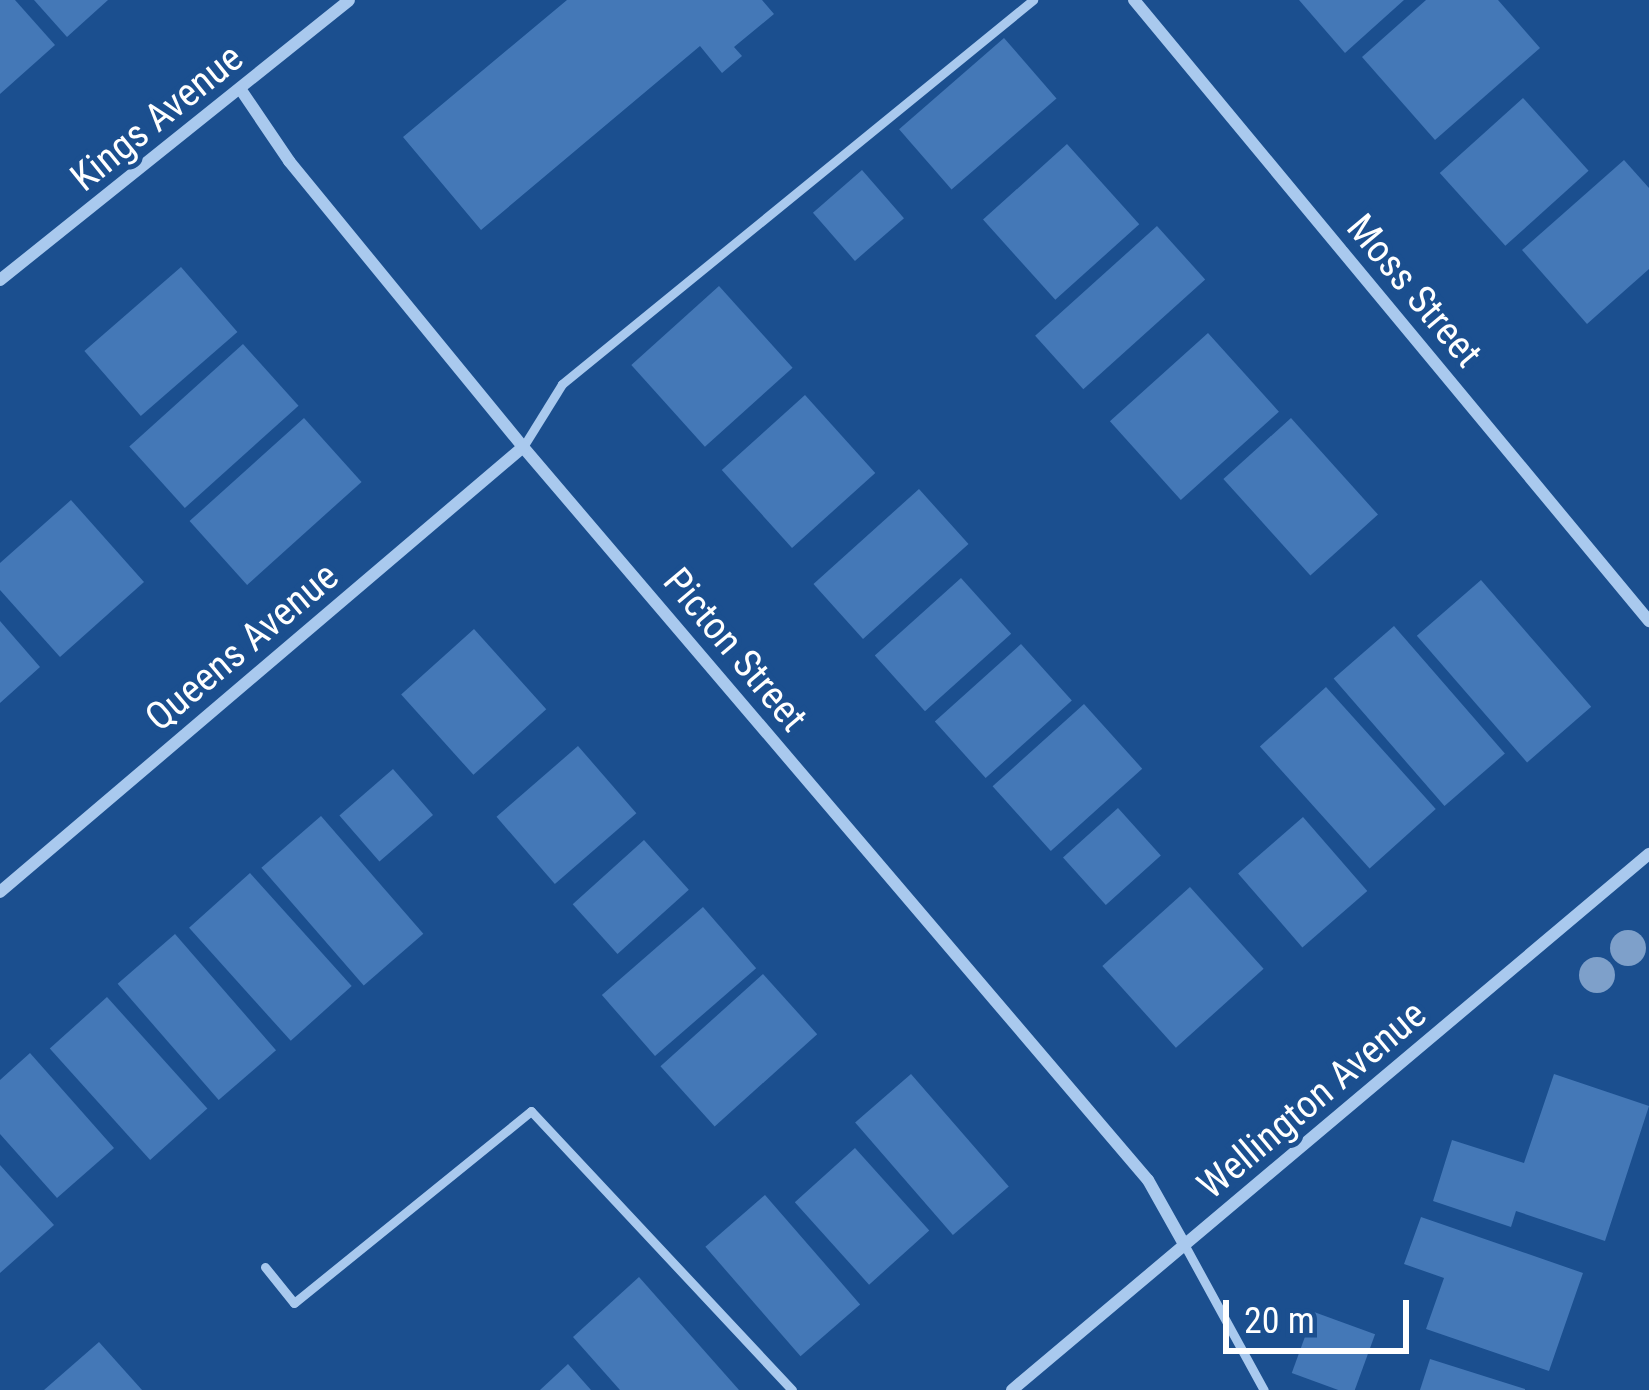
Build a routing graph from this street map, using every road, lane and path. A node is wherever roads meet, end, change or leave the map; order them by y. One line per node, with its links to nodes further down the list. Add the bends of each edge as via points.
1 (349, 0): 4 (street, Kings Avenue)
2 (1033, 0): 6 (lane, via 562,385)
3 (1134, 0): 7 (street, Moss Street)
4 (241, 90): 5 (street, Kings Avenue); 6 (street, Picton Street, via 289,161)
5 (0, 280)
6 (524, 447): 9 (street, Queens Avenue); 10 (street, Picton Street, via 1148,1180)
7 (1649, 620)
8 (1649, 854): 10 (street, Wellington Avenue)
9 (0, 892)
10 (1185, 1246): 13 (street, Wellington Avenue); 14 (lane)
11 (265, 1267): 12 (lane, via 294,1303 531,1111)
12 (791, 1390)
13 (1012, 1390)
14 (1264, 1390)

